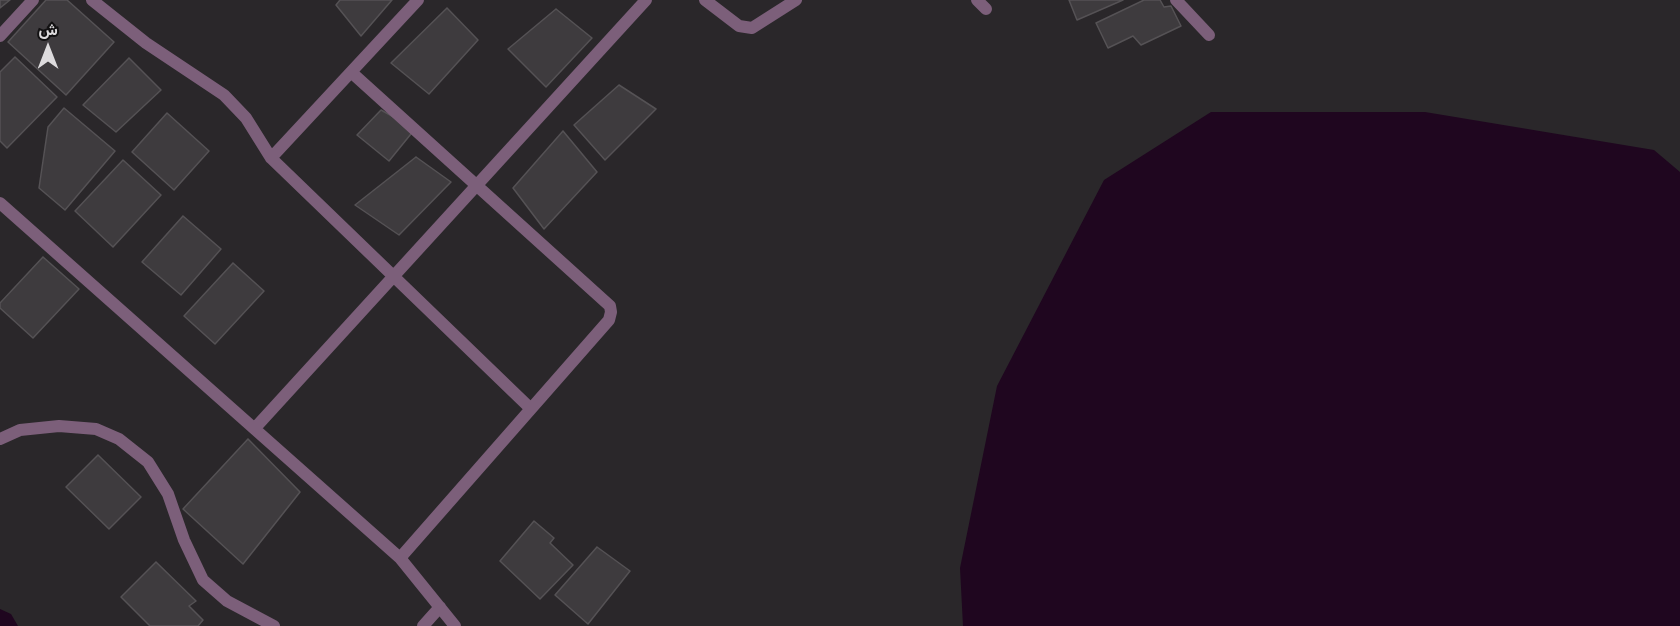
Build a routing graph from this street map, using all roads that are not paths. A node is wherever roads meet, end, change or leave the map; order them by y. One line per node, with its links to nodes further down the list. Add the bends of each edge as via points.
1 (33, 0): 9 (street)
2 (92, 0): 11 (street, via 146,43 224,95 246,118)
3 (418, 0): 10 (street)
4 (646, 0): 12 (street)
5 (705, 0): 6 (street, via 739,26 752,28)
6 (796, 0)
7 (1176, 0): 8 (street)
8 (1209, 35)
9 (0, 36)
10 (351, 72): 11 (street); 12 (street)
11 (271, 158): 14 (street)
12 (476, 184): 14 (street); 15 (street, via 611,312 609,320)
13 (0, 202): 16 (street)
14 (393, 275): 15 (street); 16 (street)
15 (530, 408): 18 (street)
16 (255, 428): 18 (street)
17 (0, 439): 20 (street, via 20,430 59,426 96,429 119,439 148,462 168,494 203,580 227,601)
18 (400, 558): 19 (street)
19 (440, 607): 21 (street); 22 (street)
20 (274, 626)
21 (423, 626)
22 (455, 626)

